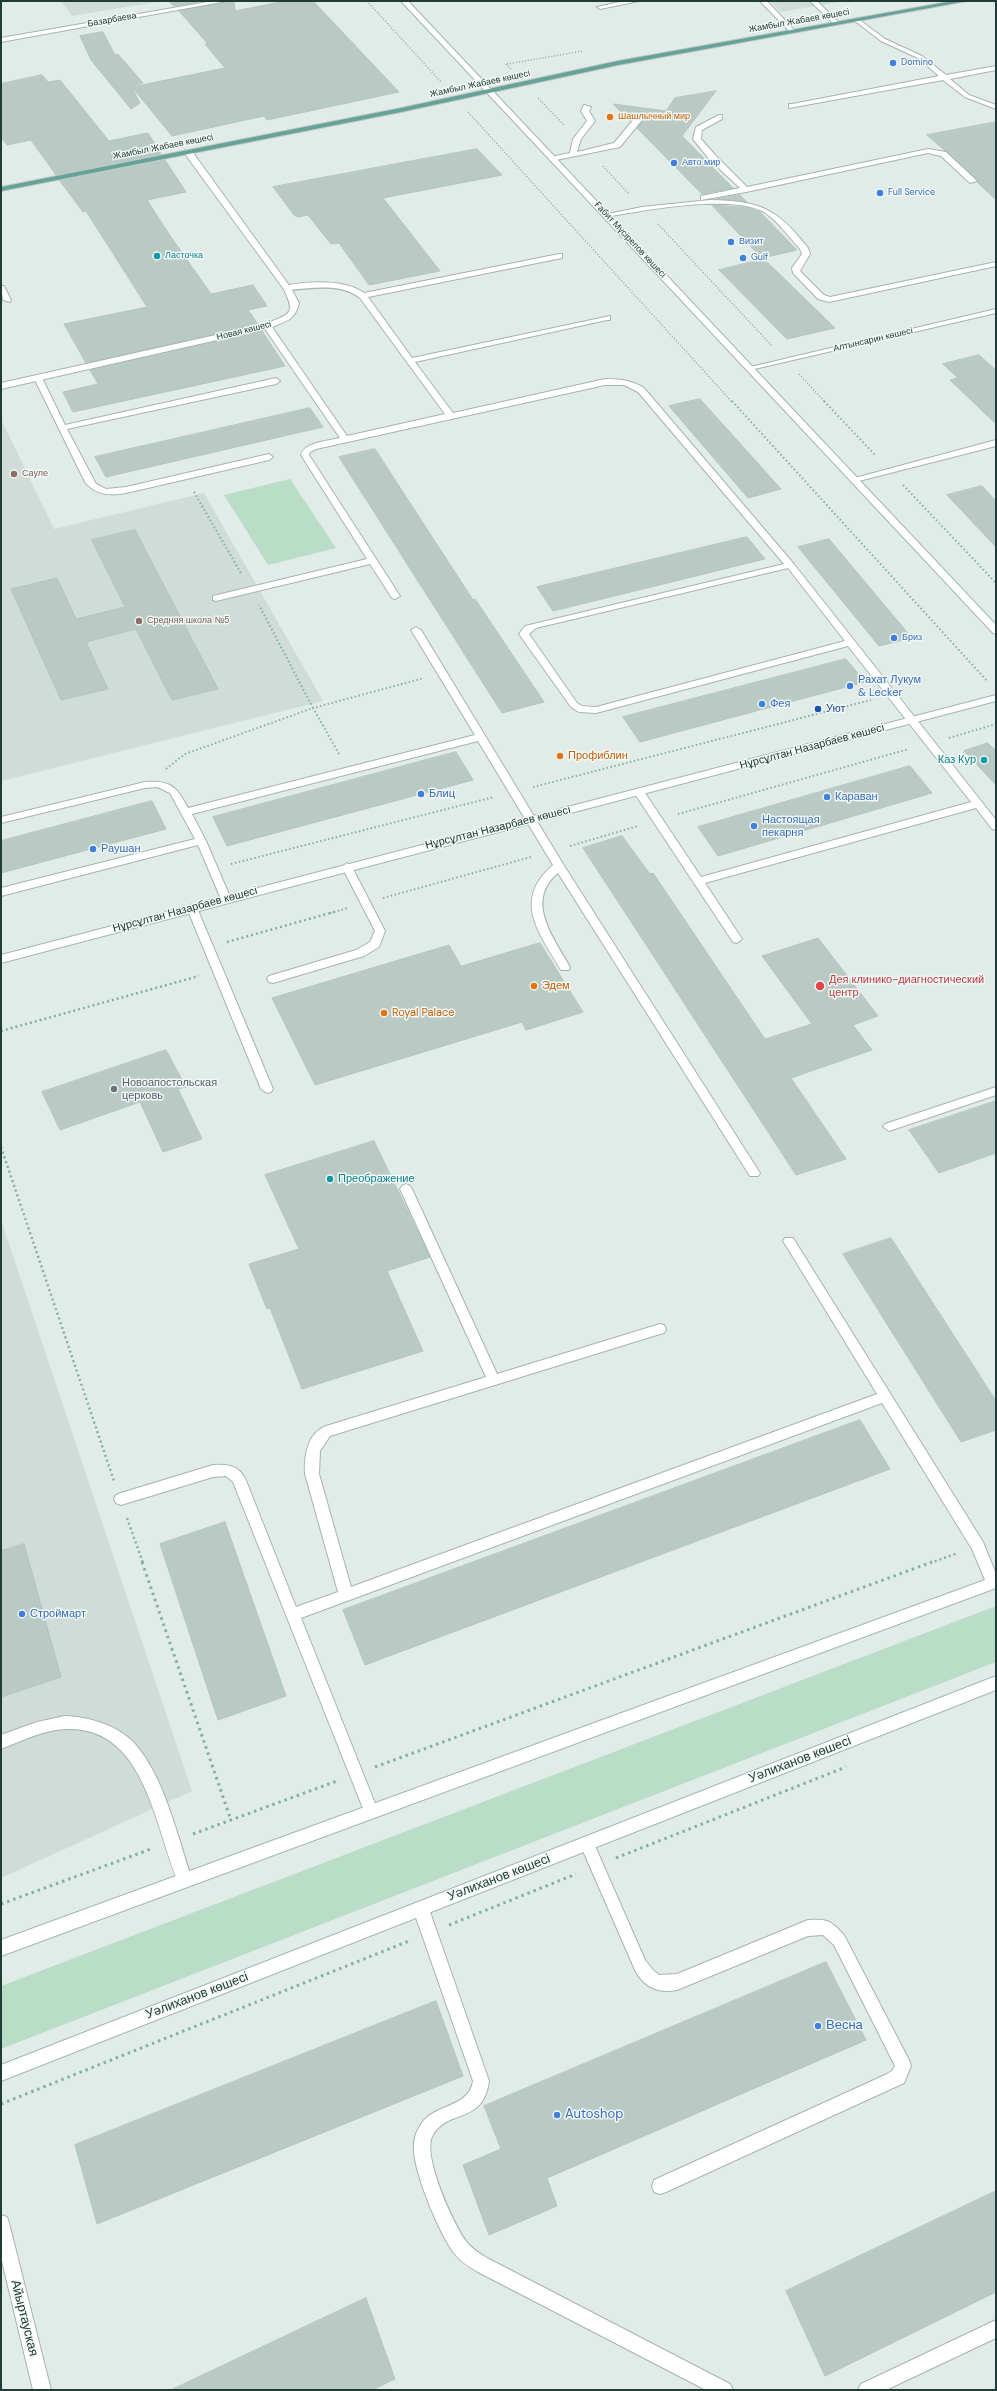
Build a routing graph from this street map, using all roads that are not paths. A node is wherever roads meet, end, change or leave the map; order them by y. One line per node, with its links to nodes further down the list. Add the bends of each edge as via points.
1 (224, 1): 11 (main road, Базарбаева)
2 (404, 1): 14 (main road, Ғабит Мүсірепов көшесі)
3 (636, 1): 7 (main road)
4 (763, 1): 10 (main road)
5 (813, 1): 9 (main road)
6 (964, 1): 8 (main road, Жамбыл Жабаев көшесі)
7 (600, 6)
8 (857, 20): 9 (main road, Жамбыл Жабаев көшесі); 13 (main road, via 883,40 920,57)
9 (836, 23): 10 (main road, Жамбыл Жабаев көшесі)
10 (792, 31): 14 (main road, Жамбыл Жабаев көшесі)
11 (1, 40)
12 (996, 68): 13 (main road)
13 (945, 78): 15 (main road); 17 (main road, via 967,96)
14 (490, 91): 20 (main road, Жамбыл Жабаев көшесі); 22 (main road, Ғабит Мүсірепов көшесі)
15 (792, 106)
16 (587, 107): 21 (main road, via 585,111 591,121 577,139)
17 (996, 107)
18 (642, 115): 21 (main road, via 616,145)
19 (719, 117): 25 (main road, via 699,129 697,139)
20 (188, 152): 24 (main road, Жамбыл Жабаев көшесі); 31 (main road, Новая көшесі)
21 (573, 155): 22 (main road)
22 (554, 159): 27 (main road, Ғабит Мүсірепов көшесі)
23 (973, 181): 25 (main road, via 943,154 928,151)
24 (1, 189)
25 (746, 190): 26 (main road)
26 (676, 203): 27 (main road); 29 (main road, via 740,204 757,206 768,211 804,248 806,254 796,271 826,299 832,300)
27 (607, 215): 38 (main road, Ғабит Мүсірепов көшесі)
28 (559, 256): 32 (main road)
29 (996, 264)
30 (1, 288): 33 (main road)
31 (288, 288): 32 (main road, via 344,285 355,289); 36 (main road, Новая көшесі, via 295,304 293,313)
32 (362, 296): 37 (main road)
33 (7, 300)
34 (996, 311): 38 (main road, Алтынсарин көшесі)
35 (607, 318): 37 (main road)
36 (267, 326): 39 (main road, Новая көшесі); 44 (main road)
37 (410, 361): 42 (main road)
38 (750, 368): 47 (main road, Ғабит Мүсірепов көшесі)
39 (38, 378): 41 (main road, Новая көшесі); 43 (main road)
40 (276, 381): 43 (main road)
41 (1, 386)
42 (451, 416): 44 (main road); 49 (main road, via 604,382 620,381 634,384)
43 (62, 428): 46 (main road, via 90,482 98,490 108,493)
44 (345, 440): 48 (main road, via 313,447 306,451 305,455)
45 (996, 444): 47 (main road)
46 (269, 457)
47 (854, 479): 53 (main road, Ғабит Мүсірепов көшесі)
48 (372, 561): 50 (main road); 51 (main road)
49 (790, 565): 54 (main road); 54 (main road, via 533,626 524,634 574,705 586,710 596,710)
50 (395, 596)
51 (216, 598)
52 (416, 630): 57 (main road)
53 (996, 631)
54 (851, 642): 56 (main road)
55 (996, 698): 56 (main road, Нұрсұлтан Назарбаев көшесі)
56 (913, 720): 58 (main road, Нұрсұлтан Назарбаев көшесі); 59 (main road)
57 (481, 737): 60 (main road); 62 (main road)
58 (639, 792): 62 (main road, Нұрсұлтан Назарбаев көшесі); 67 (main road)
59 (978, 804): 63 (main road); 67 (main road)
60 (187, 812): 61 (main road, via 169,787 158,784); 64 (main road)
61 (1, 820)
62 (533, 820): 65 (main road); 66 (main road, Нұрсұлтан Назарбаев көшесі)
63 (996, 827)
64 (201, 841): 68 (main road); 69 (main road)
65 (559, 866): 73 (main road, via 544,879 537,896 536,907 544,931); 78 (main road)
66 (347, 867): 69 (main road, Нұрсұлтан Назарбаев көшесі); 74 (main road, via 380,931 376,944 360,953)
67 (698, 881): 71 (main road)
68 (1, 892)
69 (226, 899): 70 (main road, Нұрсұлтан Назарбаев көшесі)
70 (192, 908): 72 (main road, Нұрсұлтан Назарбаев көшесі); 75 (main road)
71 (737, 939)
72 (1, 959)
73 (565, 967)
74 (273, 979)
75 (267, 1089)
76 (996, 1091): 77 (main road)
77 (890, 1127)
78 (754, 1173)
79 (406, 1189): 82 (main road)
80 (789, 1241): 83 (main road)
81 (660, 1329): 82 (main road)
82 (493, 1379): 86 (main road, via 334,1428 319,1438 311,1456 312,1474)
83 (885, 1396): 85 (main road, via 978,1546); 86 (main road)
84 (121, 1499): 87 (main road, via 206,1472 221,1470 233,1473 242,1484)
85 (994, 1582): 90 (main road)
86 (346, 1595): 87 (main road)
87 (294, 1614): 90 (main road)
88 (996, 1683): 91 (main road, Уәлиханов көшесі)
89 (1, 1742): 92 (main road, via 51,1725 74,1723 113,1736 128,1748 152,1788)
90 (371, 1810): 92 (main road)
91 (587, 1844): 93 (main road, Уәлиханов көшесі); 96 (main road, via 640,1965 646,1976 655,1983 666,1985 677,1982 808,1928 826,1927 839,1940 903,2066 898,2077 891,2081)
92 (184, 1879): 94 (main road)
93 (421, 1908): 95 (main road, Уәлиханов көшесі); 100 (main road, via 481,2081 481,2090 476,2100 432,2123 422,2143 423,2157 452,2236 461,2248 484,2266)
94 (1, 1948)
95 (1, 2073)
96 (660, 2186)
97 (1, 2223): 99 (main road, Айыртауская)
98 (996, 2329): 101 (main road)
99 (42, 2390)
100 (724, 2390)
101 (867, 2390)

